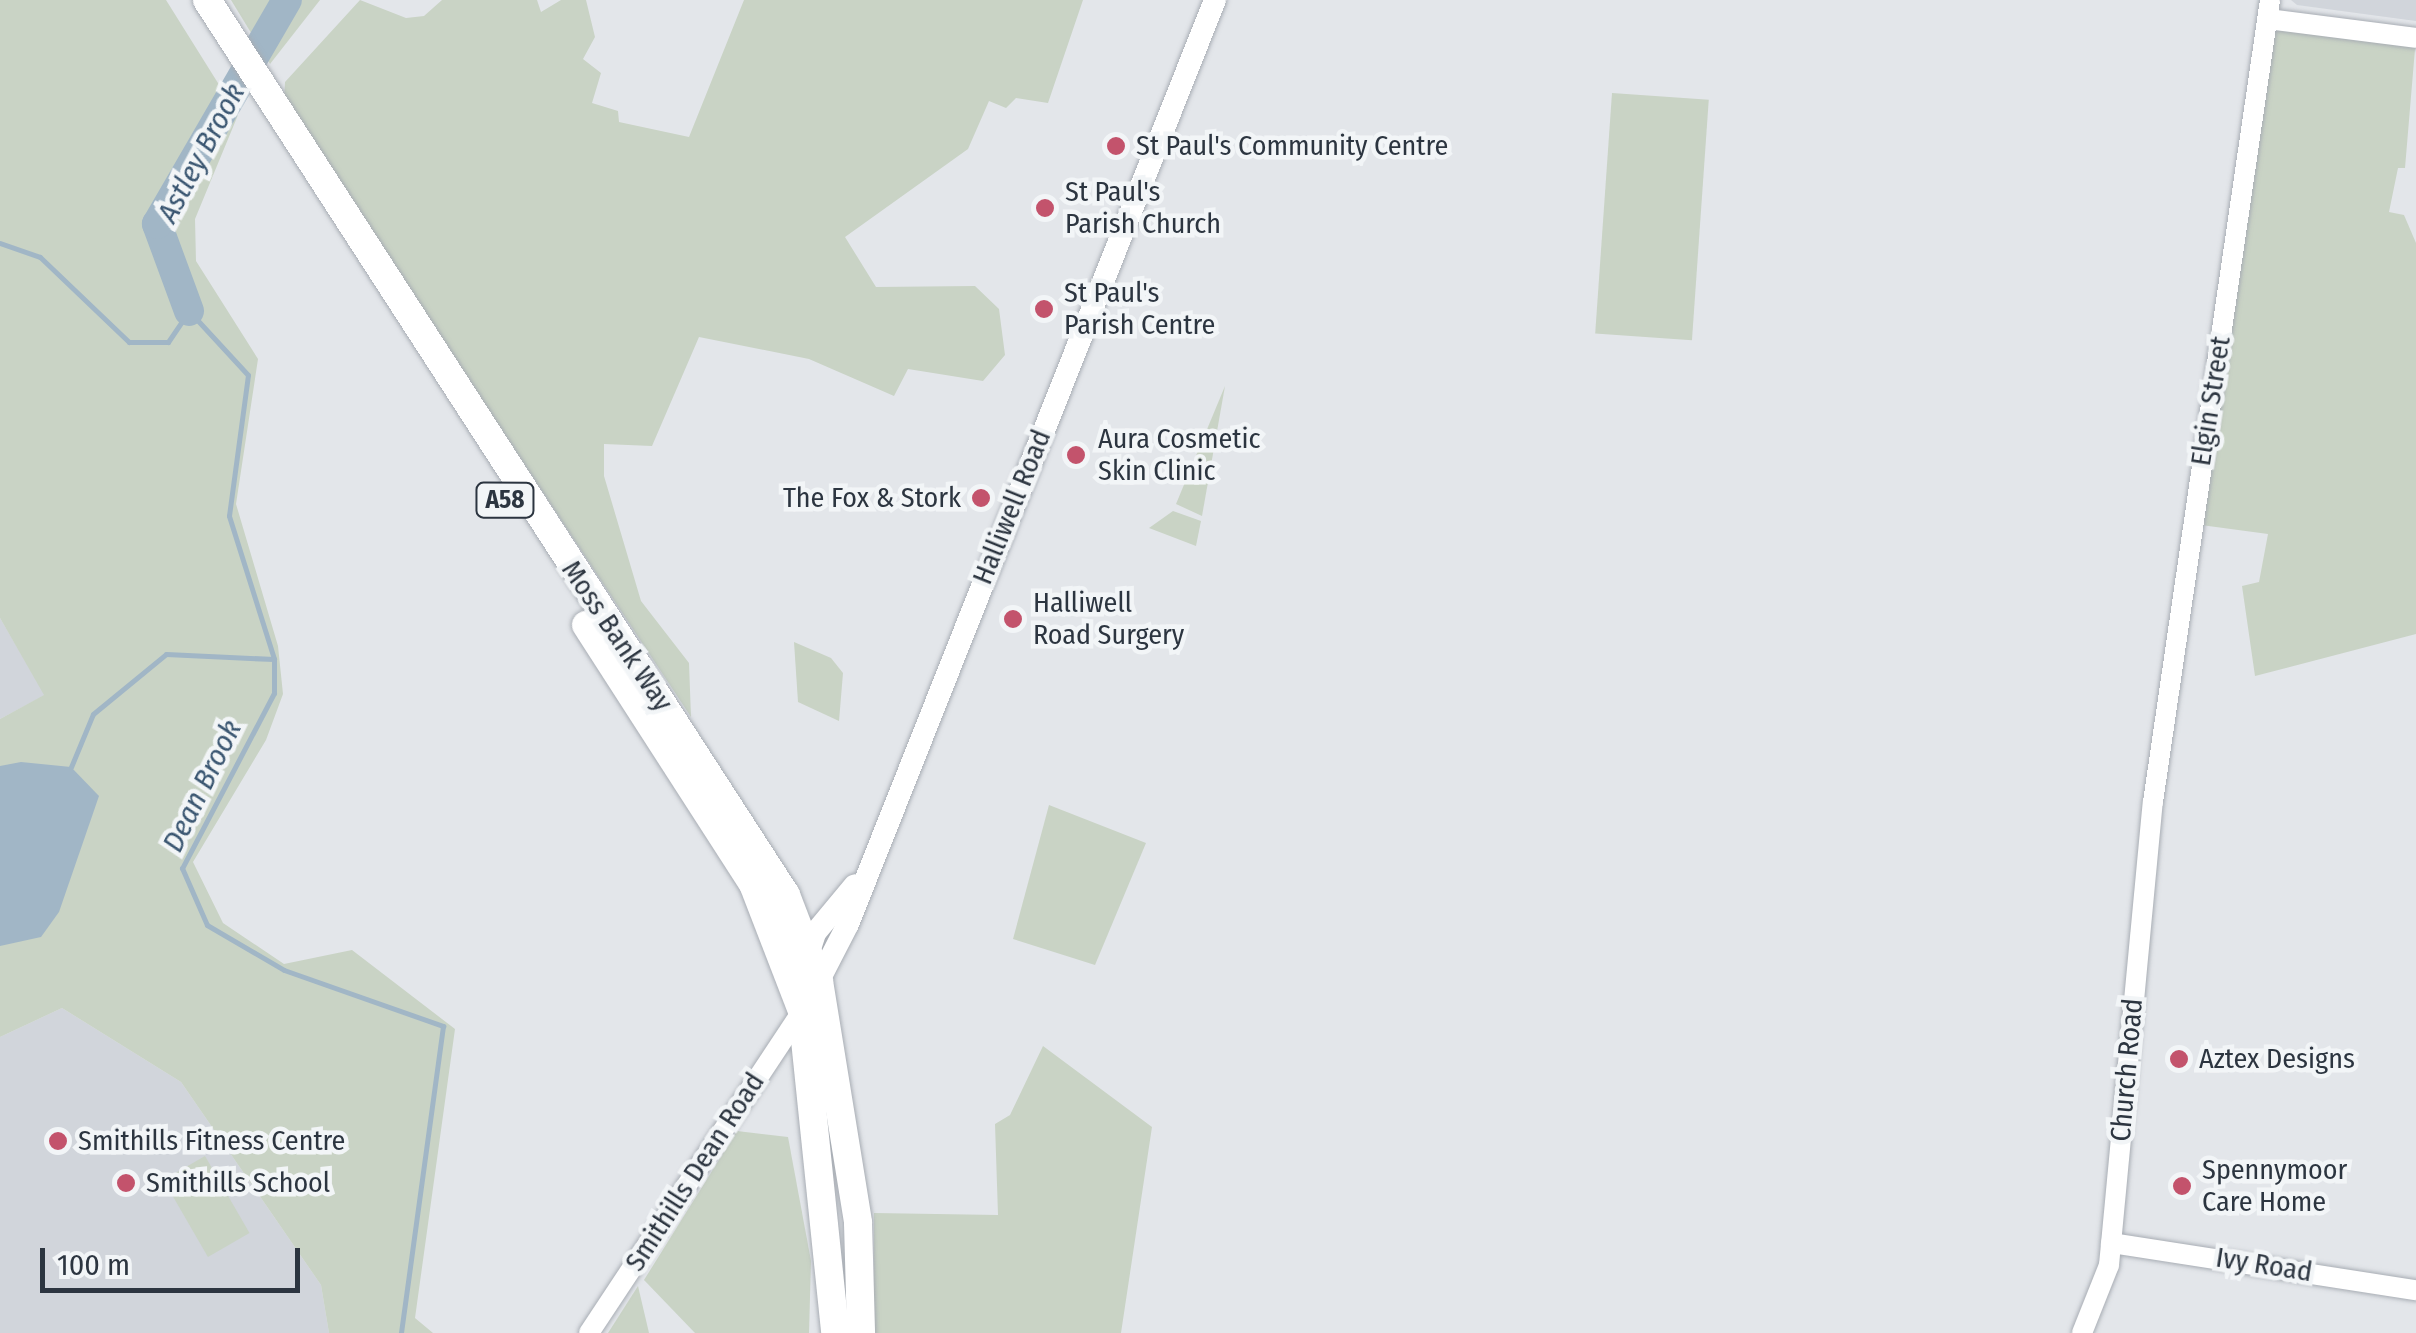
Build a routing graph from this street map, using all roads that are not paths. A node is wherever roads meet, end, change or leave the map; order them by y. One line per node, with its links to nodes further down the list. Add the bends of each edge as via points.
1 (187, 0): 10 (highway, Moss Bank Way / A58, via 723,833 752,884)
2 (207, 0): 8 (highway, Moss Bank Way / A58, via 521,492 767,858)
3 (1215, 0): 7 (main road, Halliwell Road)
4 (2269, 9): 5 (street); 6 (street, Elgin Street)
5 (2416, 38)
6 (2153, 802): 11 (street, Church Road)
7 (866, 870): 8 (main road); 9 (main road, Halliwell Road)
8 (808, 948): 9 (highway, Moss Bank Way / A58); 10 (main road)
9 (820, 981): 10 (main road, Halliwell Road); 15 (highway, Moss Bank Way / A58, via 858,1222)
10 (802, 1011): 13 (street, Smithills Dean Road); 14 (highway, Moss Bank Way / A58)
11 (2111, 1244): 12 (street, Ivy Road); 16 (street, Church Road)
12 (2416, 1290)
13 (589, 1333)
14 (835, 1333)
15 (861, 1333)
16 (2082, 1333)

